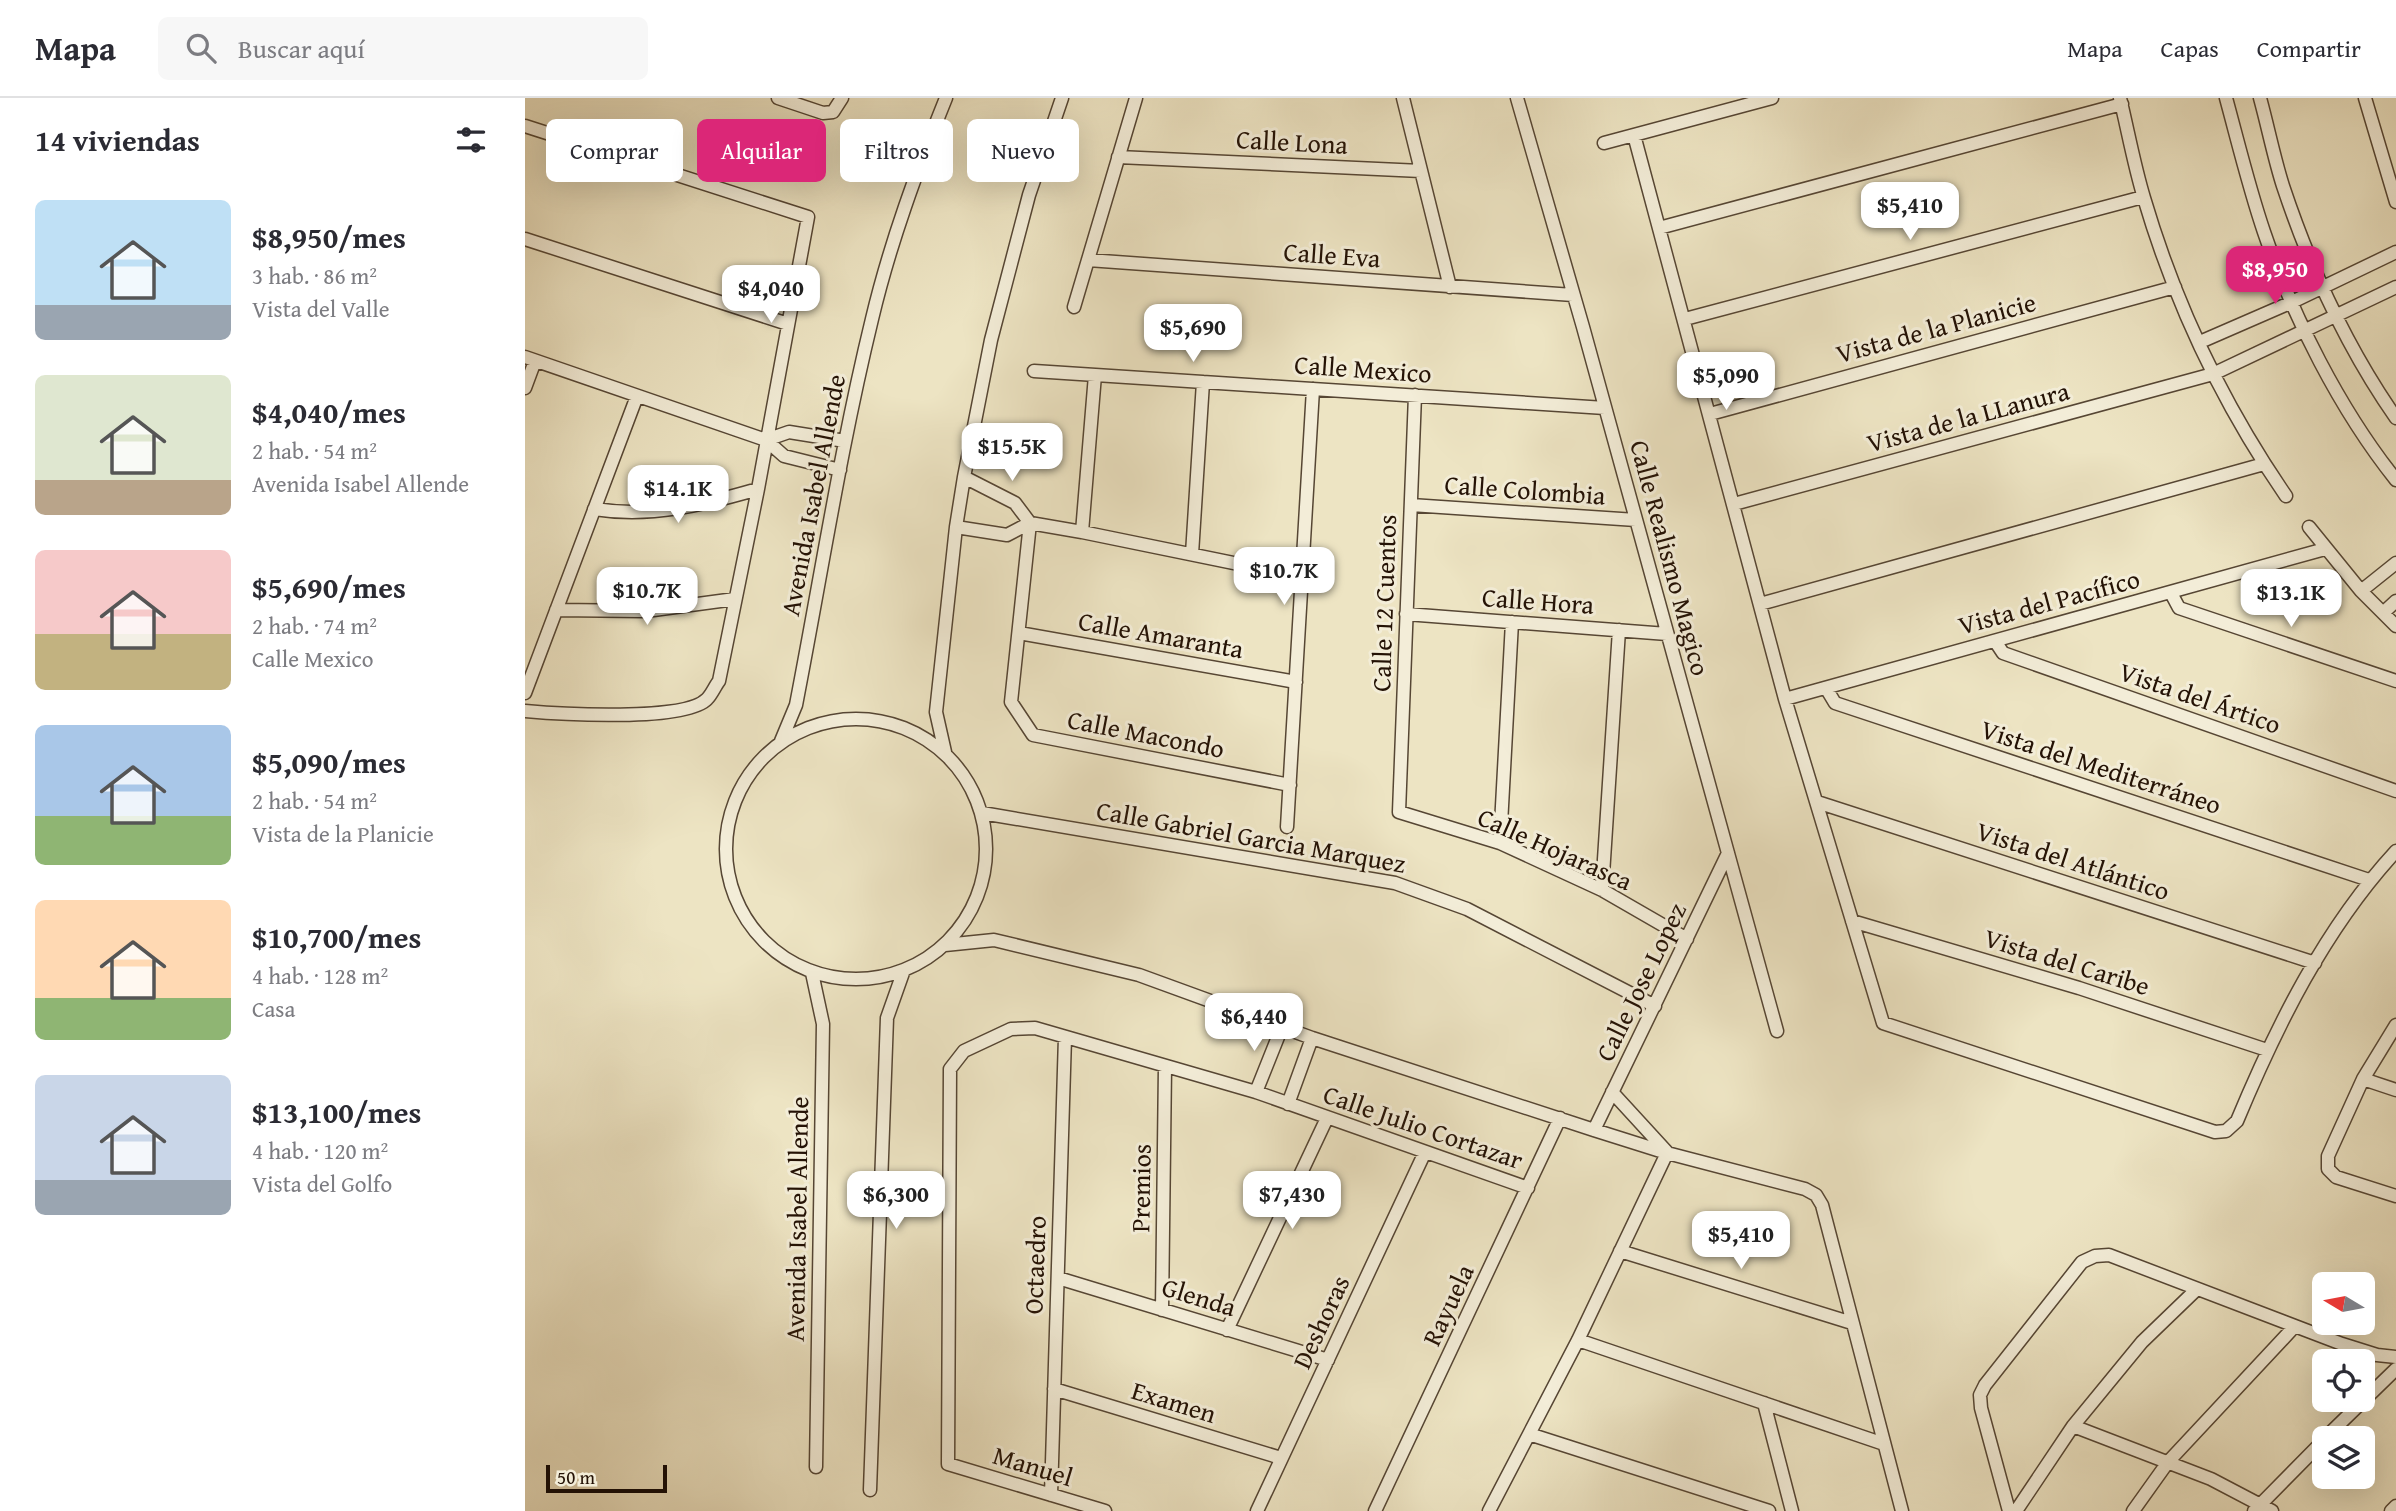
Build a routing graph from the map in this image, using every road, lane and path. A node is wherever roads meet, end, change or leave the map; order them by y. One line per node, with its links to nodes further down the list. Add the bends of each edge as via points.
1 (778, 98): 2 (street, via 823,113 833,112)
2 (842, 98)
3 (946, 98): 50 (street, Avenida Isabel Allende, via 913,179 872,317)
4 (1062, 98): 53 (street, via 1029,195 994,327)
5 (1136, 98): 16 (street)
6 (1403, 98): 17 (street)
7 (1517, 98): 29 (street, Calle Realismo Magico)
8 (1772, 98): 14 (street)
9 (2226, 98): 30 (street, via 2264,231)
10 (2260, 98): 27 (street, via 2283,186)
11 (2365, 98): 18 (street)
12 (2121, 101): 19 (street); 21 (street)
13 (525, 126): 34 (street, via 808,217)
14 (1634, 135): 15 (street); 21 (street)
15 (1604, 143)
16 (1118, 157): 17 (street, Calle Lona); 24 (street)
17 (1421, 172): 25 (street)
18 (2392, 177): 20 (street)
19 (2143, 197): 26 (street); 33 (street)
20 (2396, 202)
21 (1659, 228): 33 (street)
22 (525, 239): 34 (street)
23 (2396, 252): 27 (street)
24 (1088, 260): 25 (street, Calle Eva); 31 (street)
25 (1450, 287): 29 (street, Calle Eva)
26 (2175, 287): 36 (street); 47 (street, Vista de la Planicie)
27 (2322, 287): 30 (street); 32 (street)
28 (2396, 287): 32 (street, Vista de la LLanura)
29 (1573, 295): 46 (street, Calle Realismo Magico)
30 (2292, 302): 35 (street); 36 (street)
31 (1074, 307)
32 (2335, 315): 35 (street, Vista de la LLanura); 48 (street)
33 (1685, 320): 47 (street)
34 (788, 324): 49 (street)
35 (2304, 330): 39 (street, Vista de la LLanura); 54 (street, via 2376,455)
36 (2200, 342): 39 (street)
37 (530, 359): 42 (street); 45 (street)
38 (1034, 371): 40 (street, Calle Mexico)
39 (2213, 374): 51 (street); 57 (street, Vista de la LLanura)
40 (1094, 375): 41 (street, Calle Mexico); 64 (street)
41 (1203, 382): 43 (street, Calle Mexico); 66 (street)
42 (525, 388)
43 (1313, 389): 44 (street, Calle Mexico); 68 (street)
44 (1415, 395): 46 (street, Calle Mexico); 58 (street, Calle 12 Cuentos)
45 (637, 396): 49 (street); 59 (street)
46 (1605, 408): 60 (street, Calle Realismo Magico)
47 (1710, 414): 57 (street)
48 (2396, 418)
49 (766, 440): 50 (street, via 789,432); 52 (street, via 784,456); 55 (street)
50 (845, 441): 52 (street, Avenida Isabel Allende)
51 (2264, 464): 56 (street); 73 (street)
52 (840, 470): 89 (street, Avenida Isabel Allende, via 796,705)
53 (964, 477): 61 (street, via 1015,503); 62 (street)
54 (2396, 481)
55 (758, 489): 59 (street, via 657,512 624,514); 71 (street)
56 (2286, 496)
57 (1734, 504): 73 (street)
58 (1411, 505): 60 (street, Calle Colombia); 76 (street, Calle 12 Cuentos)
59 (594, 509): 74 (street)
60 (1636, 520): 81 (street, Calle Realismo Magico)
61 (1030, 523): 62 (street, via 1007,535); 64 (street); 80 (street)
62 (956, 527): 90 (street, via 936,712)
63 (2309, 527): 65 (street)
64 (1082, 531): 66 (street)
65 (2325, 549): 69 (street); 70 (street, Vista del Pacífico)
66 (1192, 554): 68 (street)
67 (2396, 563): 69 (street)
68 (1302, 577): 84 (street)
69 (2361, 591): 75 (street)
70 (2171, 593): 82 (street, Vista del Pacífico); 83 (street, via 2179,608)
71 (735, 599): 74 (street, via 646,611); 88 (street, via 719,681 706,701 680,710 605,716)
72 (2396, 601): 75 (street)
73 (1760, 604): 87 (street)
74 (556, 610): 86 (street)
75 (2382, 613): 78 (street)
76 (1406, 614): 77 (street, Calle Hora); 94 (street, Calle 12 Cuentos)
77 (1512, 622): 79 (street, Calle Hora); 97 (street)
78 (2396, 626)
79 (1619, 630): 81 (street, Calle Hora); 101 (street)
80 (1019, 633): 84 (street, Calle Amaranta); 91 (street, Calle Macondo, via 1010,702 1033,735)
81 (1667, 634): 99 (street, Calle Realismo Magico)
82 (1995, 641): 85 (street, Vista del Pacífico); 92 (street, Vista del Ártico, via 2003,653)
83 (2396, 681)
84 (1296, 682): 91 (street)
85 (1826, 688): 87 (street, Vista del Pacífico); 100 (street, Vista del Mediterráneo, via 1835,703)
86 (525, 693)
87 (1785, 699): 93 (street)
88 (525, 711)
89 (781, 741): 90 (street, via 812,725 835,720 883,720 916,732); 107 (street, via 755,766 736,796 726,831 726,867 736,901 754,932 780,956)
90 (945, 752): 95 (street, via 968,780)
91 (1290, 785): 96 (street)
92 (2396, 791)
93 (1817, 802): 102 (street); 105 (street, Vista del Atlántico)
94 (1399, 812): 97 (street, Calle Hojarasca)
95 (982, 813): 104 (street, via 987,849 982,884 968,917); 108 (street, Calle Gabriel Garcia Marquez, via 1395,883 1467,909)
96 (1287, 827)
97 (1500, 843): 101 (street, Calle Hojarasca)
98 (2396, 851): 100 (street)
99 (1728, 853): 103 (street, Calle Jose Lopez); 111 (street, Calle Realismo Magico)
100 (2369, 880): 105 (street)
101 (1602, 890): 103 (street, Calle Hojarasca)
102 (1852, 921): 114 (street, Vista del Caribe); 114 (street, via 1883,1023 2215,1132 2226,1131 2237,1121)
103 (1687, 939): 108 (street, Calle Jose Lopez)
104 (945, 945): 106 (street); 110 (street, via 994,940 1139,975)
105 (2315, 962): 114 (street)
106 (904, 970): 107 (street, via 882,978 847,980); 150 (street, via 887,1018)
107 (812, 973): 149 (street, Avenida Isabel Allende, via 824,1024)
108 (1655, 1006): 119 (street, Calle Jose Lopez)
109 (2396, 1025): 116 (street)
110 (1282, 1027): 113 (street); 118 (street)
111 (1777, 1031)
112 (1065, 1037): 115 (street, Calle Julio Cortazar); 129 (street, Octaedro); 148 (street, Calle Julio Cortazar, via 1035,1028 1011,1029 964,1051 950,1069)
113 (1312, 1038): 120 (street); 122 (street)
114 (2267, 1049)
115 (1165, 1066): 118 (street, Calle Julio Cortazar); 131 (street, Premios)
116 (2363, 1079): 117 (street); 127 (street, via 2328,1156 2328,1169 2336,1177)
117 (2396, 1090)
118 (1256, 1092): 120 (street, Calle Julio Cortazar)
119 (1612, 1092): 123 (street, Calle Jose Lopez); 125 (street)
120 (1288, 1104): 121 (street, Calle Julio Cortazar)
121 (1327, 1118): 124 (street, Calle Julio Cortazar); 134 (street)
122 (1560, 1118): 123 (street); 126 (street, Rayuela)
123 (1594, 1130): 125 (street)
124 (1426, 1152): 126 (street, Calle Julio Cortazar); 137 (street, Deshoras)
125 (1667, 1153): 128 (street); 132 (street, via 1816,1195)
126 (1528, 1188): 156 (street, Rayuela)
127 (2396, 1196)
128 (1620, 1251): 132 (street); 135 (street)
129 (1058, 1278): 131 (street, Glenda); 139 (street, Octaedro)
130 (2197, 1289): 133 (street); 141 (street, via 2142,1342); 161 (street, via 2109,1255 2095,1255 2082,1262 1980,1395)
131 (1162, 1310): 134 (street, Glenda)
132 (1852, 1323): 144 (street)
133 (2295, 1326): 136 (street, via 2377,1355); 147 (street)
134 (1227, 1329): 137 (street, Glenda)
135 (1578, 1340): 140 (street); 143 (street)
136 (2396, 1357)
137 (1328, 1360): 146 (street, Deshoras)
138 (2396, 1369): 142 (street)
139 (1054, 1389): 146 (street, Examen); 151 (street, Octaedro)
140 (1764, 1403): 144 (street); 159 (street)
141 (2073, 1426): 147 (street); 162 (street)
142 (2338, 1426)
143 (1529, 1434): 157 (street); 158 (street)
144 (1884, 1444): 160 (street)
145 (2312, 1452): 153 (street)
146 (1282, 1458): 155 (street, Deshoras)
147 (2168, 1462): 153 (street, via 2211,1479); 163 (street)
148 (948, 1464): 151 (street, Manuel)
149 (816, 1468)
150 (870, 1490)
151 (1051, 1495): 154 (street, Manuel)
152 (2396, 1506): 165 (street)
153 (2256, 1508): 164 (street)
154 (1105, 1511)
155 (1257, 1511)
156 (1375, 1511)
157 (1489, 1511)
158 (1769, 1511)
159 (1792, 1511)
160 (1902, 1511)
161 (2009, 1511)
162 (2016, 1511)
163 (2133, 1511)
164 (2272, 1511)
165 (2391, 1511)

